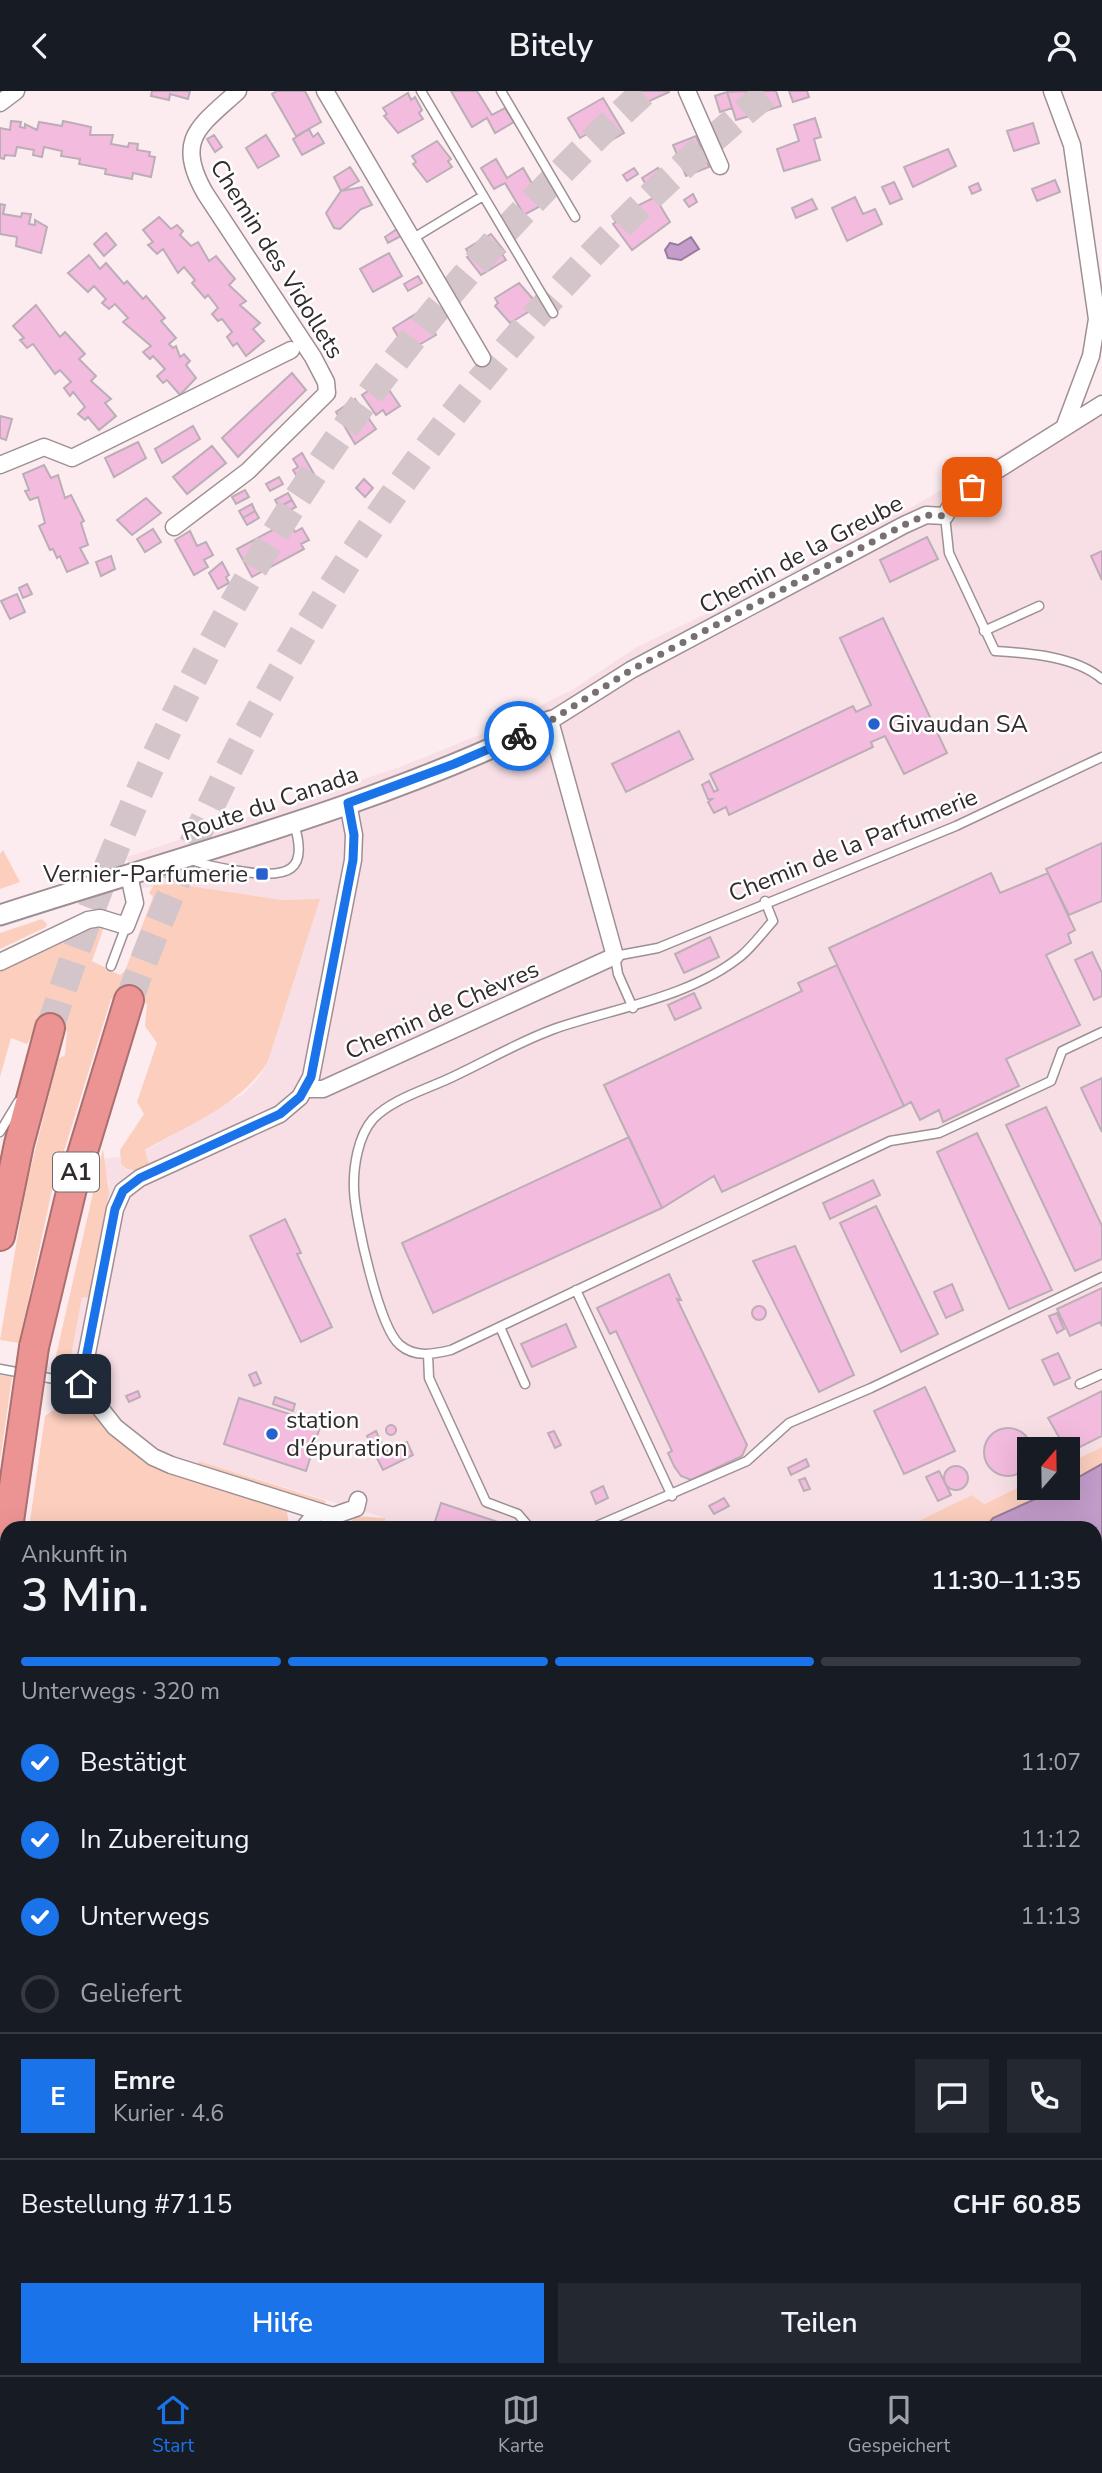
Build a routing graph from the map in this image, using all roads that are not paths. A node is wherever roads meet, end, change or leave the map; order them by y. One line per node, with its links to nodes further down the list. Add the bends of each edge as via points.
1 (16, 91): 8 (street)
2 (238, 91): 20 (street, Chemin des Vidollets, via 194,133 192,168 313,357 327,393 248,471)
3 (325, 91): 12 (street)
4 (421, 91): 10 (lane)
5 (501, 91): 11 (lane)
6 (687, 91): 9 (street)
7 (1052, 91): 17 (street, via 1075,163 1097,319 1091,356)
8 (0, 103)
9 (720, 166)
10 (483, 196): 12 (lane); 13 (lane)
11 (575, 217)
12 (412, 239): 15 (street)
13 (553, 313)
14 (291, 350): 18 (street, via 72,458 44,447)
15 (482, 358)
16 (1102, 404): 17 (street)
17 (1064, 428): 19 (street, via 956,496)
18 (0, 465)
19 (945, 516): 22 (lane, via 949,553); 24 (street, Chemin de la Greube, via 926,515 904,525 631,670)
20 (174, 527)
21 (1039, 606): 22 (lane)
22 (985, 631): 23 (lane, via 995,651 1073,664)
23 (1102, 679)
24 (550, 721): 26 (street, Route du Canada, via 467,759); 33 (street)
25 (1102, 757): 30 (lane, Chemin de la Parfumerie, via 956,826)
26 (348, 803): 27 (street, Route du Canada); 41 (street, via 353,860 314,1066)
27 (293, 820): 28 (street, Route du Canada); 28 (lane, via 299,856 294,867 283,874 207,866)
28 (186, 858): 29 (street, Route du Canada)
29 (129, 875): 31 (street, Route du Canada); 32 (street, via 135,903)
30 (765, 901): 33 (lane, Chemin de la Parfumerie, via 658,948); 37 (lane, via 773,921 740,956)
31 (0, 915)
32 (126, 926): 34 (street, via 100,918 88,920); 35 (lane)
33 (615, 956): 37 (lane); 41 (street, Chemin de Chèvres, via 323,1089)
34 (0, 962)
35 (111, 966)
36 (129, 1000): 56 (highway, A1, bridge, via 76,1171 34,1347)
37 (633, 1007): 47 (lane, via 553,1030 398,1102 367,1129 354,1189 370,1275 393,1338 407,1350)
38 (50, 1028): 40 (highway, A1)
39 (1102, 1032): 45 (lane, via 1062,1051 1051,1081 939,1133 890,1141)
40 (39, 1066): 42 (lane); 43 (highway, A1)
41 (305, 1089): 50 (street, via 280,1114 140,1178 123,1191 115,1209)
42 (0, 1132)
43 (0, 1236)
44 (1102, 1277): 53 (lane, via 789,1423 747,1461)
45 (576, 1290): 46 (lane); 53 (lane)
46 (500, 1327): 47 (lane, via 451,1350); 51 (lane)
47 (428, 1354): 58 (lane, via 429,1378 486,1502 518,1514)
48 (0, 1369): 50 (lane)
49 (1102, 1374): 52 (lane)
50 (81, 1384): 55 (street, via 115,1427 153,1457)
51 (525, 1384)
52 (1080, 1384)
53 (672, 1496): 59 (lane)
54 (358, 1500): 55 (street, via 356,1508 333,1516)
55 (317, 1513): 57 (street)
56 (8, 1521)
57 (310, 1521)
58 (524, 1521)
59 (610, 1521)

